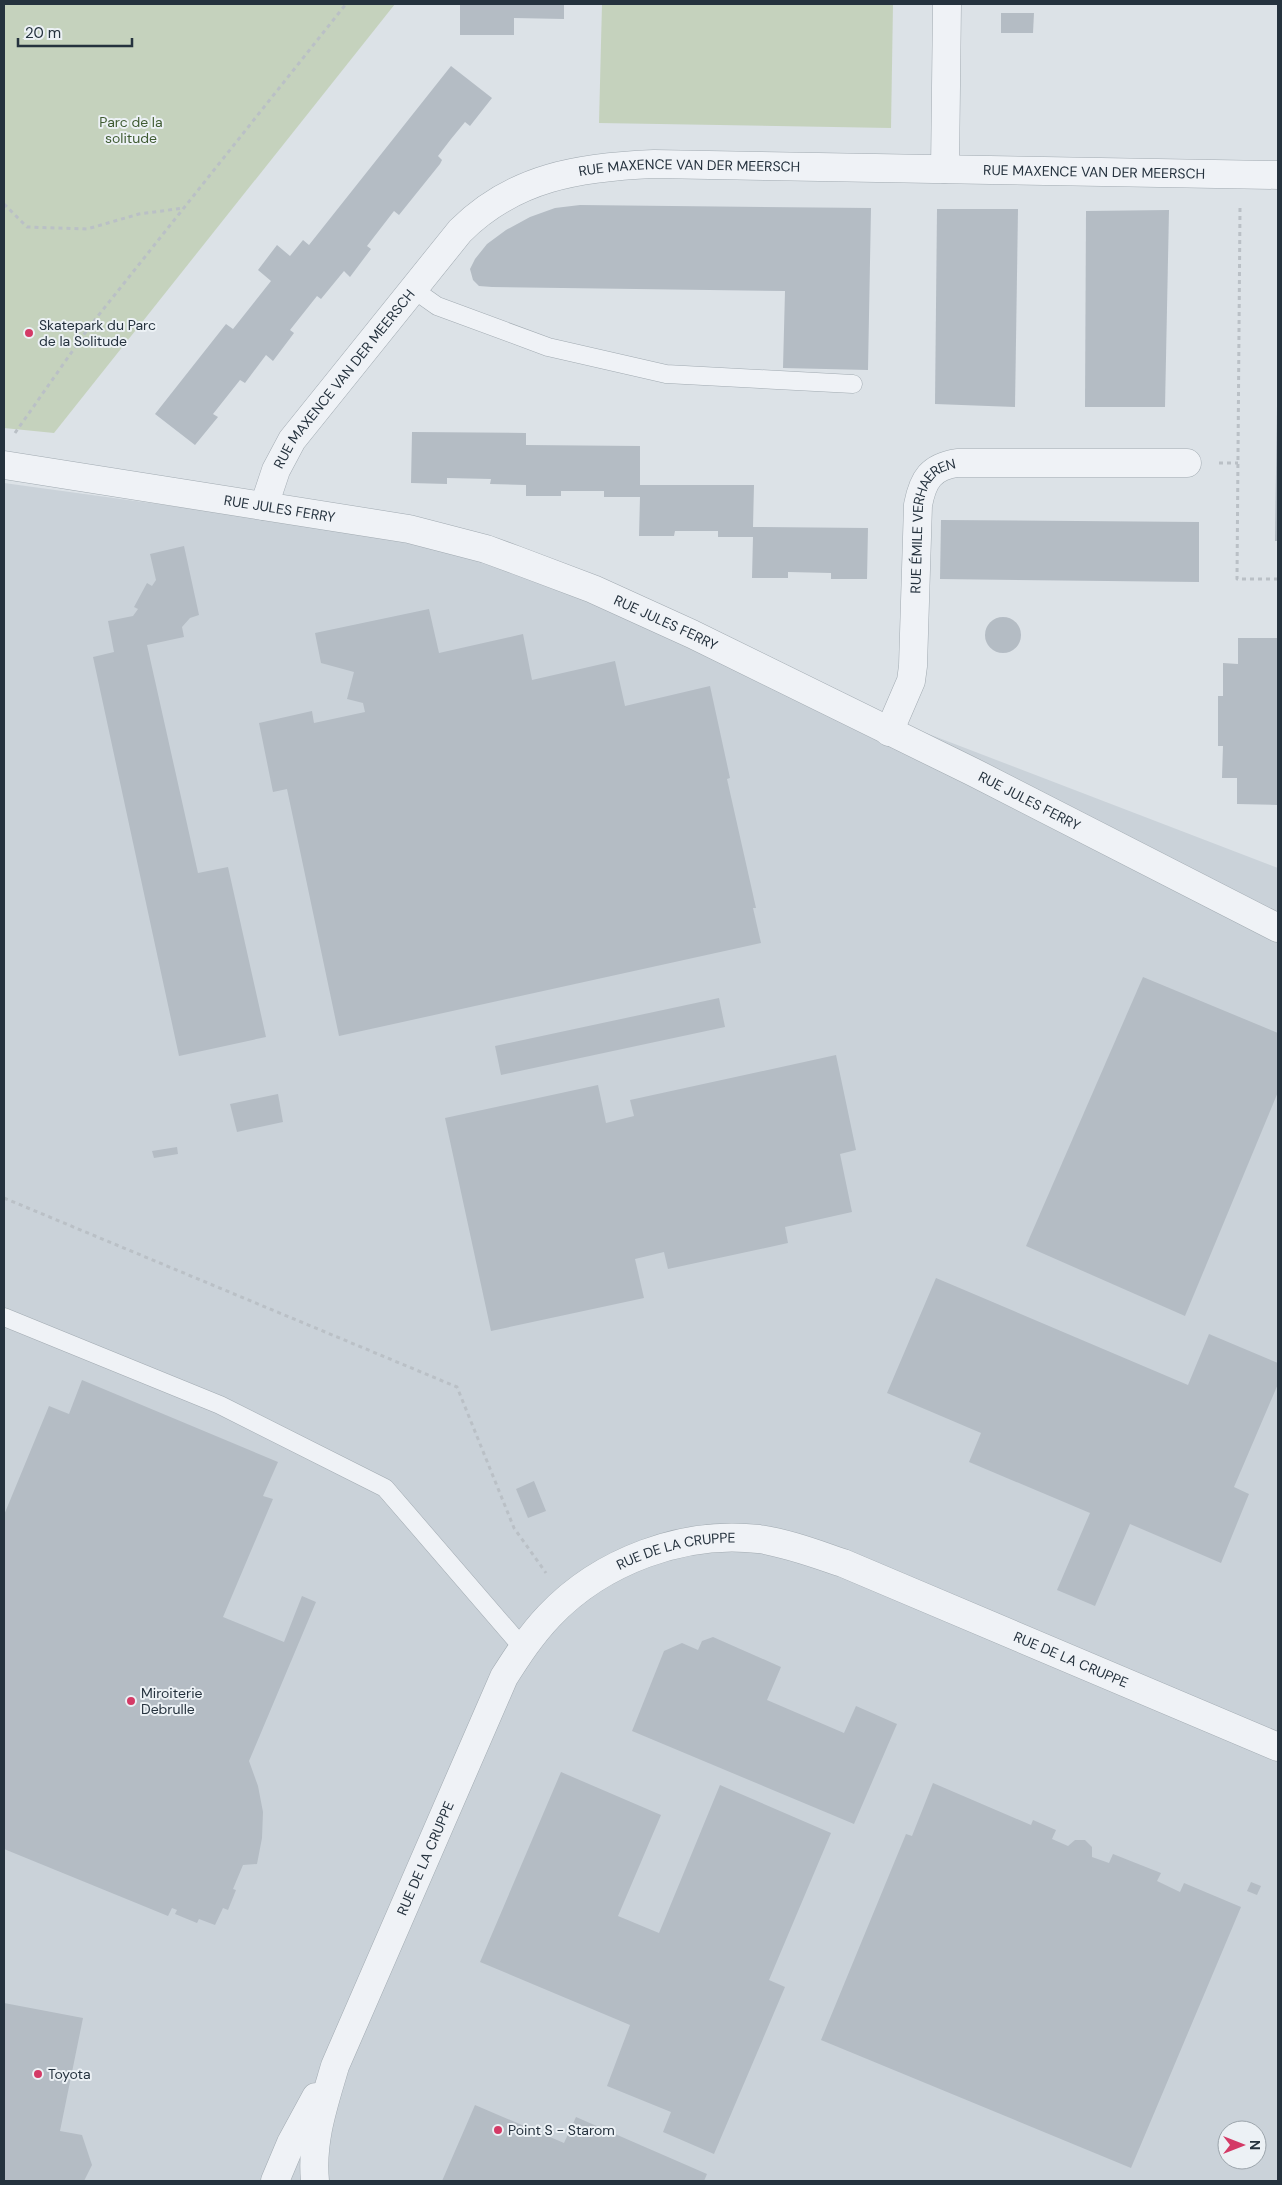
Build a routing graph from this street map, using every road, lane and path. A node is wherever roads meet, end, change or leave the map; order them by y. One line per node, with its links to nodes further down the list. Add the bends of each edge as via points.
1 (346, 4): 7 (path)
2 (947, 4): 3 (street)
3 (945, 169): 4 (street, RUE MAXENCE VAN DER MEERSCH); 8 (street, RUE MAXENCE VAN DER MEERSCH, via 654,164 618,166 560,176 508,193 473,218)
4 (1240, 174): 5 (street, RUE MAXENCE VAN DER MEERSCH); 14 (path, via 1237,579)
5 (1278, 175)
6 (4, 204): 7 (path, via 27,227 87,229 138,214)
7 (184, 208): 10 (path, via 90,326)
8 (412, 289): 9 (lane, via 437,306 548,347 666,374); 13 (street, RUE MAXENCE VAN DER MEERSCH, via 292,440 276,470)
9 (853, 384)
10 (13, 438)
11 (1187, 463): 15 (street, RUE ÉMILE VERHAEREN, via 957,463 942,465 933,471 921,490 918,505 911,681)
12 (4, 465): 13 (street, RUE JULES FERRY)
13 (264, 506): 15 (street, RUE JULES FERRY, via 409,529 486,549 628,604)
14 (1278, 580)
15 (889, 732): 16 (street, RUE JULES FERRY)
16 (1278, 928)
17 (4, 1198): 19 (path, via 458,1387 514,1528)
18 (4, 1317): 20 (lane, via 220,1405 385,1488)
19 (566, 1600): 20 (street, RUE DE LA CRUPPE); 21 (street, RUE DE LA CRUPPE, via 609,1571 657,1550 712,1538 760,1539 843,1563)
20 (523, 1648): 22 (street, RUE DE LA CRUPPE, via 504,1677)
21 (1278, 1747)
22 (335, 2066): 23 (street, RUE DE LA CRUPPE, via 301,2122); 24 (street, RUE DE LA CRUPPE, via 315,2142)
23 (275, 2181)
24 (315, 2181)

